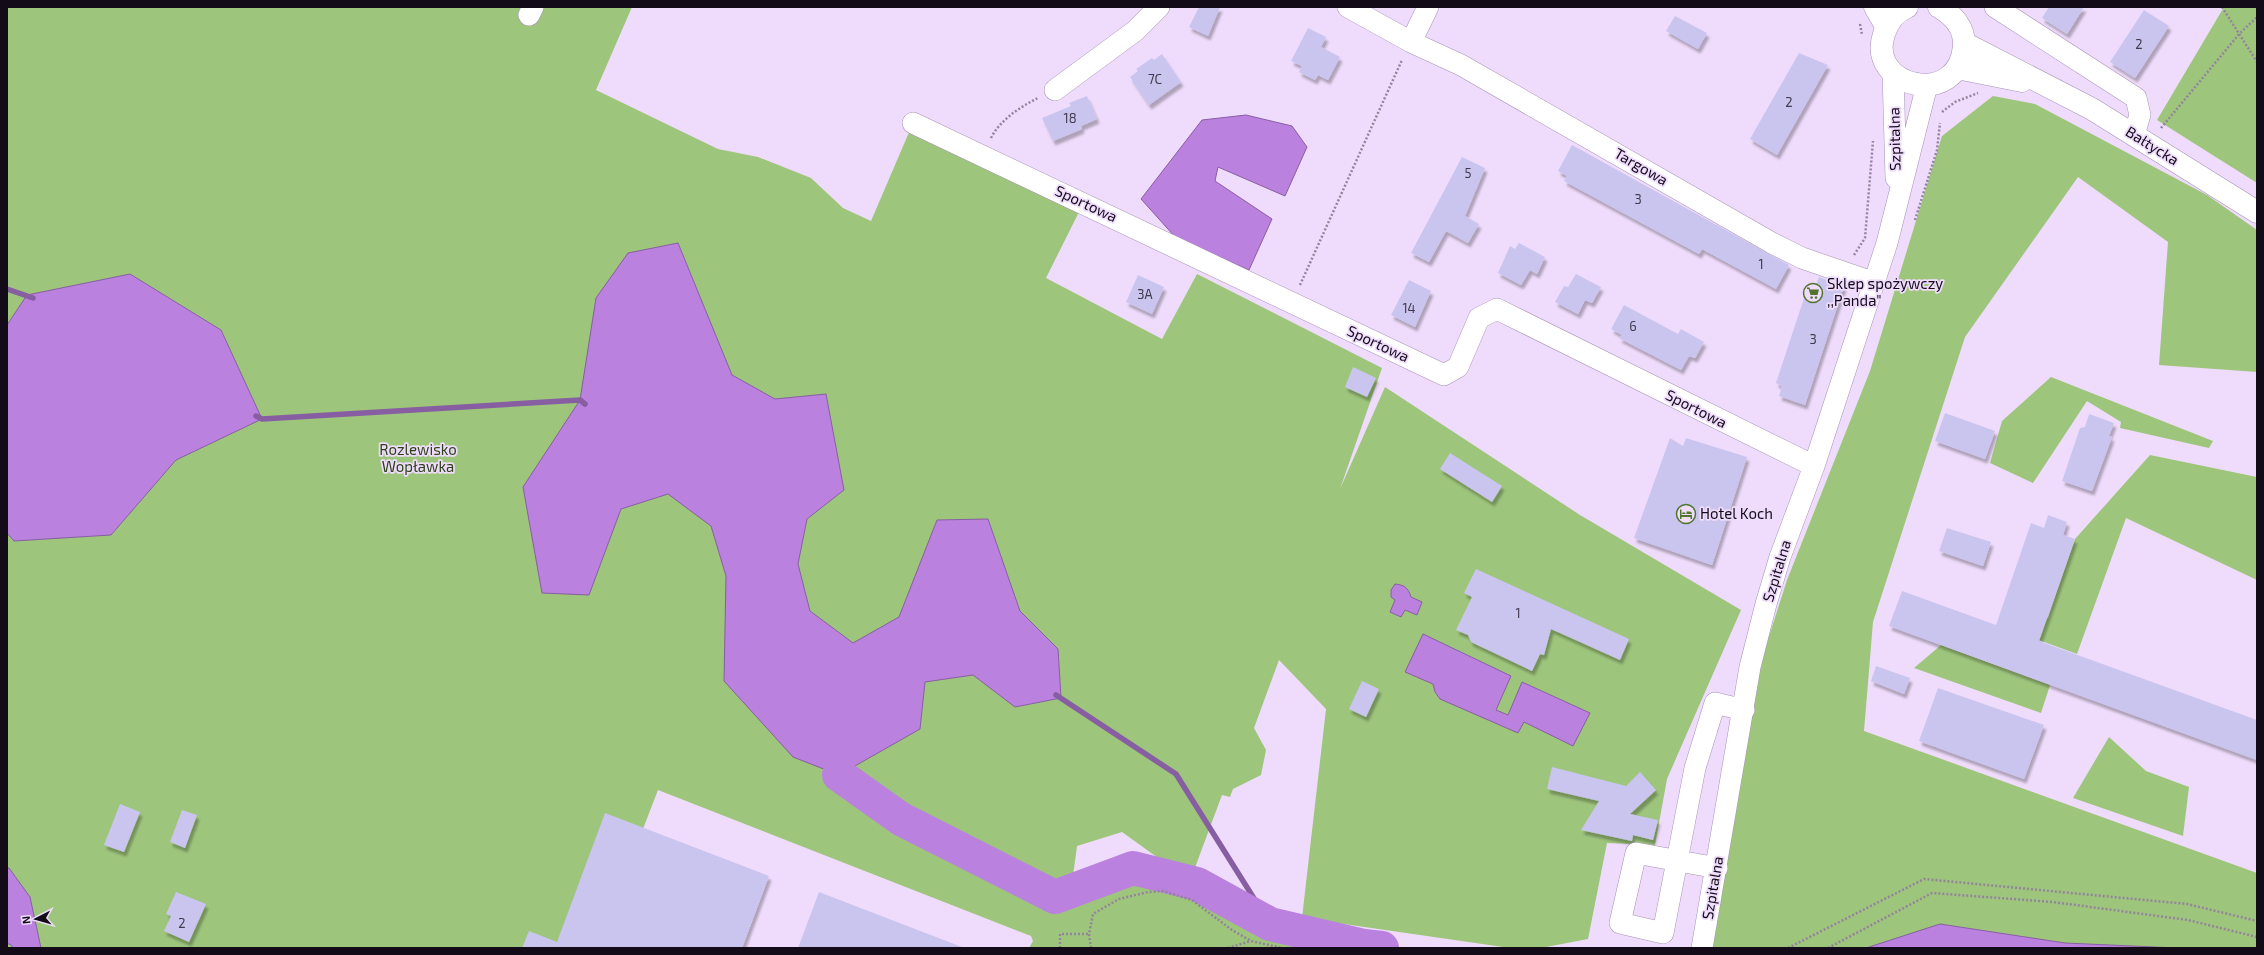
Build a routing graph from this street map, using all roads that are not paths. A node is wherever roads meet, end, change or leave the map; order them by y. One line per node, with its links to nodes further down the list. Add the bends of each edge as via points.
1 (1159, 7): 15 (street, via 1135,31)
2 (1348, 7): 9 (street, Targowa)
3 (1428, 7): 9 (street)
4 (1875, 7): 8 (main road)
5 (1907, 7): 8 (main road, via 1893,16)
6 (1939, 7): 10 (main road, via 1956,20 1962,31)
7 (1995, 7): 17 (street, via 2136,98 2140,115)
8 (1886, 26): 12 (main road, via 1883,50 1886,62)
9 (1411, 42): 20 (street, Targowa, via 1461,65 1772,243 1802,258)
10 (1964, 43): 11 (main road); 14 (main road, Bałtycka)
11 (1957, 68): 13 (main road, via 1944,80); 14 (main road, Bałtycka)
12 (1893, 73): 13 (main road, via 1908,83); 18 (street, Szpitalna)
13 (1927, 85): 18 (street, Szpitalna)
14 (2050, 86): 17 (main road, Bałtycka)
15 (1054, 90)
16 (913, 123): 21 (street, Sportowa, via 1444,375 1458,367 1479,318 1497,310)
17 (2134, 135): 19 (main road, Bałtycka)
18 (1896, 206): 20 (street, Szpitalna)
19 (2256, 211)
20 (1875, 283): 21 (street, Szpitalna)
21 (1814, 466): 22 (street, Szpitalna, via 1780,557 1750,667)
22 (1744, 710): 23 (street, Szpitalna); 23 (street, via 1715,702 1695,768 1677,860)
23 (1717, 868): 24 (street, Szpitalna)
24 (1702, 948)

